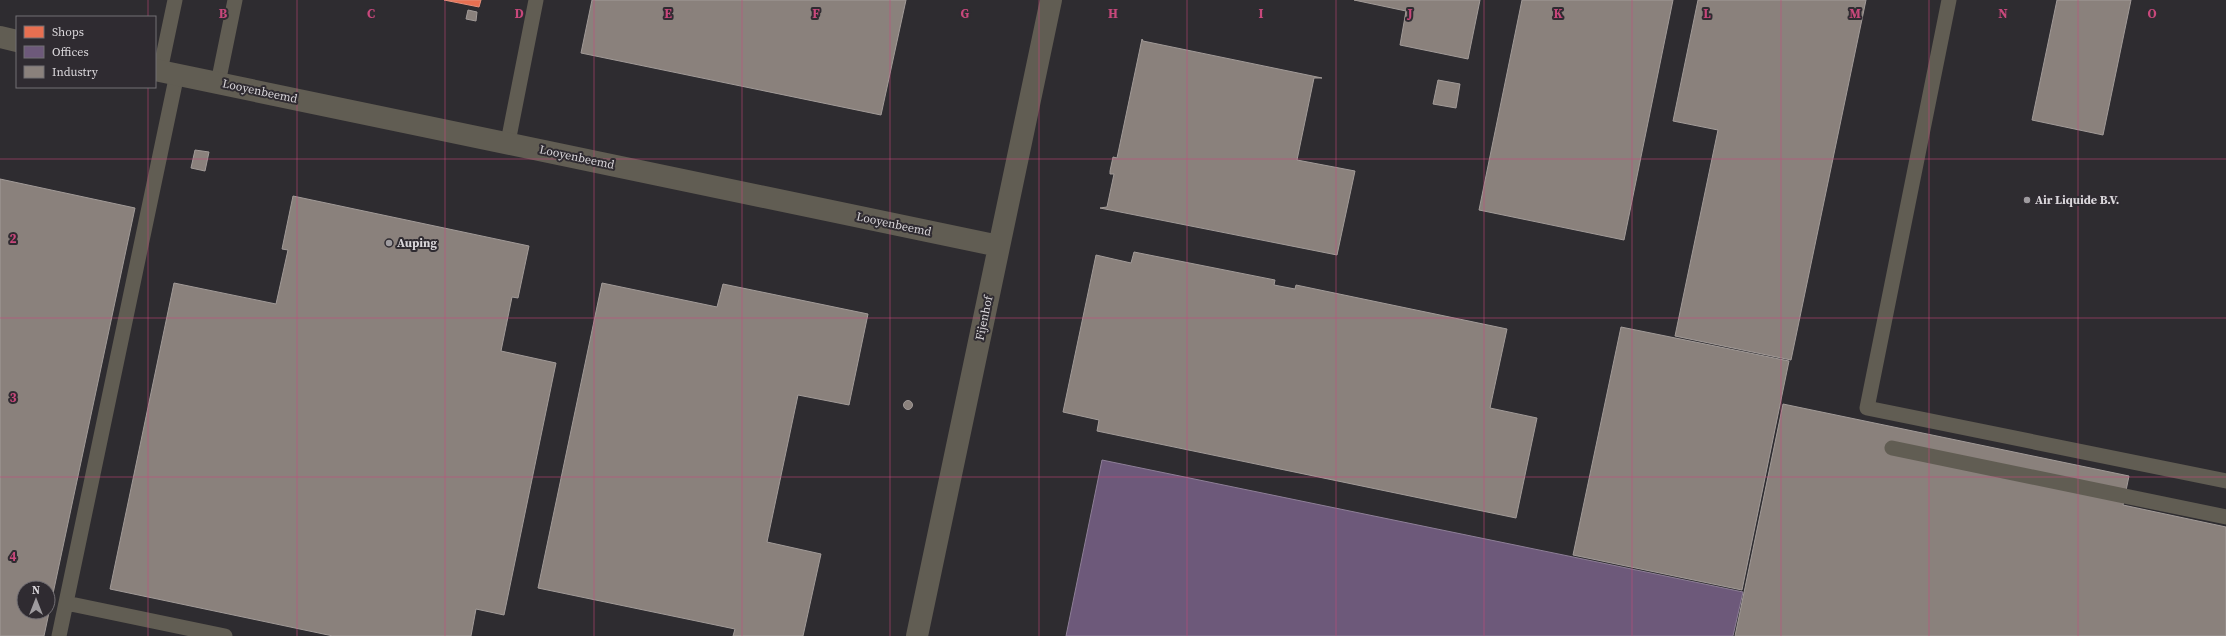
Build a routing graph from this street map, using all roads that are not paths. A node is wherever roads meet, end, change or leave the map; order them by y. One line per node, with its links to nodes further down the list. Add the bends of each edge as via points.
1 (175, 0): 8 (lane)
2 (235, 0): 9 (lane)
3 (536, 0): 10 (lane)
4 (1050, 0): 11 (street, Fijenhof)
5 (1949, 0): 13 (lane, via 1867,408)
6 (0, 37): 7 (street)
7 (16, 41)
8 (164, 72): 9 (street, Looyenbeemd); 15 (lane)
9 (218, 83): 10 (street, Looyenbeemd)
10 (508, 142): 11 (street, Looyenbeemd)
11 (999, 246): 18 (street, Fijenhof)
12 (1892, 448): 14 (lane)
13 (2226, 481)
14 (2226, 517)
15 (66, 603): 16 (lane); 17 (lane)
16 (58, 636)
17 (225, 636)
18 (917, 636)

